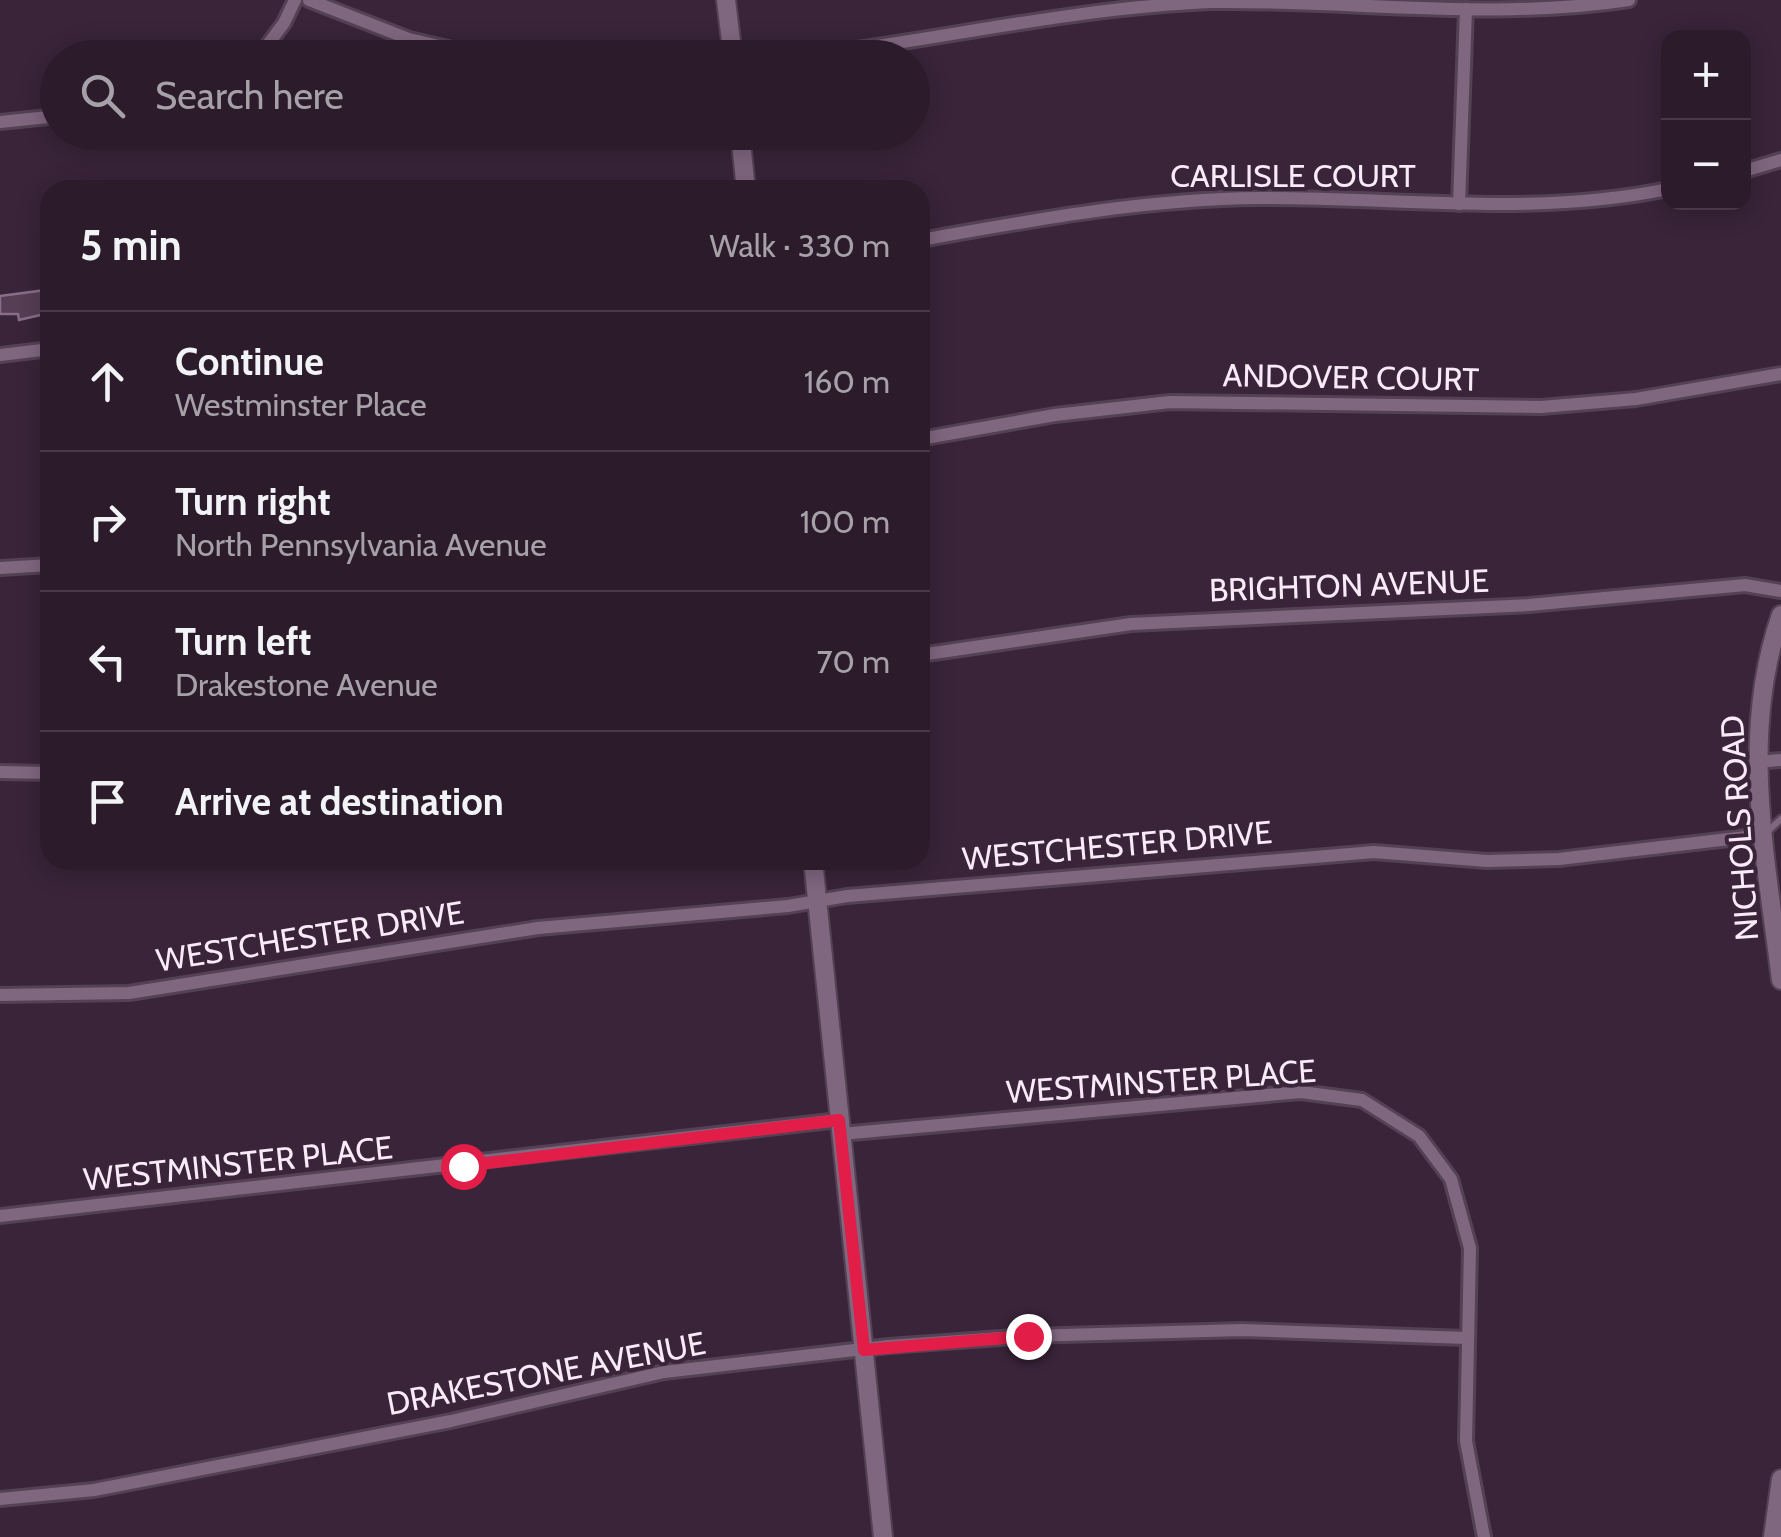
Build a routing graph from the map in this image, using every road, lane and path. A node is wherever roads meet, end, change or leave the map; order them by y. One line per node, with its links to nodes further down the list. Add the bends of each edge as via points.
1 (295, 0): 6 (street)
2 (309, 0): 7 (street)
3 (726, 0): 8 (street)
4 (1629, 0): 5 (street)
5 (1466, 9): 9 (street, via 1230,1 1150,5); 17 (street)
6 (271, 40)
7 (413, 40)
8 (730, 40)
9 (918, 40)
10 (40, 118): 11 (street)
11 (0, 122)
12 (742, 150): 15 (street)
13 (1781, 160): 14 (street)
14 (1751, 169)
15 (745, 180)
16 (1661, 189): 17 (street, CARLISLE COURT, via 1555,202)
17 (1459, 204): 18 (street, CARLISLE COURT, via 1167,202)
18 (930, 238)
19 (40, 350): 20 (street)
20 (0, 355)
21 (1781, 374): 22 (street, ANDOVER COURT, via 1636,399 1541,407 1170,402)
22 (930, 437)
23 (40, 566): 24 (street)
24 (0, 568)
25 (1781, 592): 27 (street, BRIGHTON AVENUE, via 1746,586 1529,606 1147,622)
26 (1781, 615): 29 (street, NICHOLS ROAD, via 1758,707)
27 (930, 653)
28 (1781, 760): 29 (street)
29 (1758, 762): 33 (street, NICHOLS ROAD)
30 (0, 772): 31 (street)
31 (40, 773)
32 (1781, 819): 33 (lane)
33 (1763, 835): 35 (street, WESTCHESTER DRIVE, via 1559,859 1374,852); 36 (street, NICHOLS ROAD)
34 (814, 870): 35 (street)
35 (817, 901): 37 (street, WESTCHESTER DRIVE, via 538,928 129,993); 38 (street)
36 (1781, 980)
37 (0, 995)
38 (840, 1128): 39 (street, WESTMINSTER PLACE); 40 (street, WESTMINSTER PLACE, via 1301,1092 1362,1100 1418,1136 1451,1179 1470,1248); 41 (street)
39 (0, 1216)
40 (1466, 1338): 41 (street, DRAKESTONE AVENUE, via 1242,1330 1028,1336); 45 (street, WESTMINSTER PLACE, via 1466,1441)
41 (864, 1350): 43 (street, DRAKESTONE AVENUE, via 664,1372 94,1490); 44 (street)
42 (1781, 1479): 46 (street)
43 (0, 1499)
44 (883, 1537)
45 (1484, 1537)
46 (1772, 1537)

